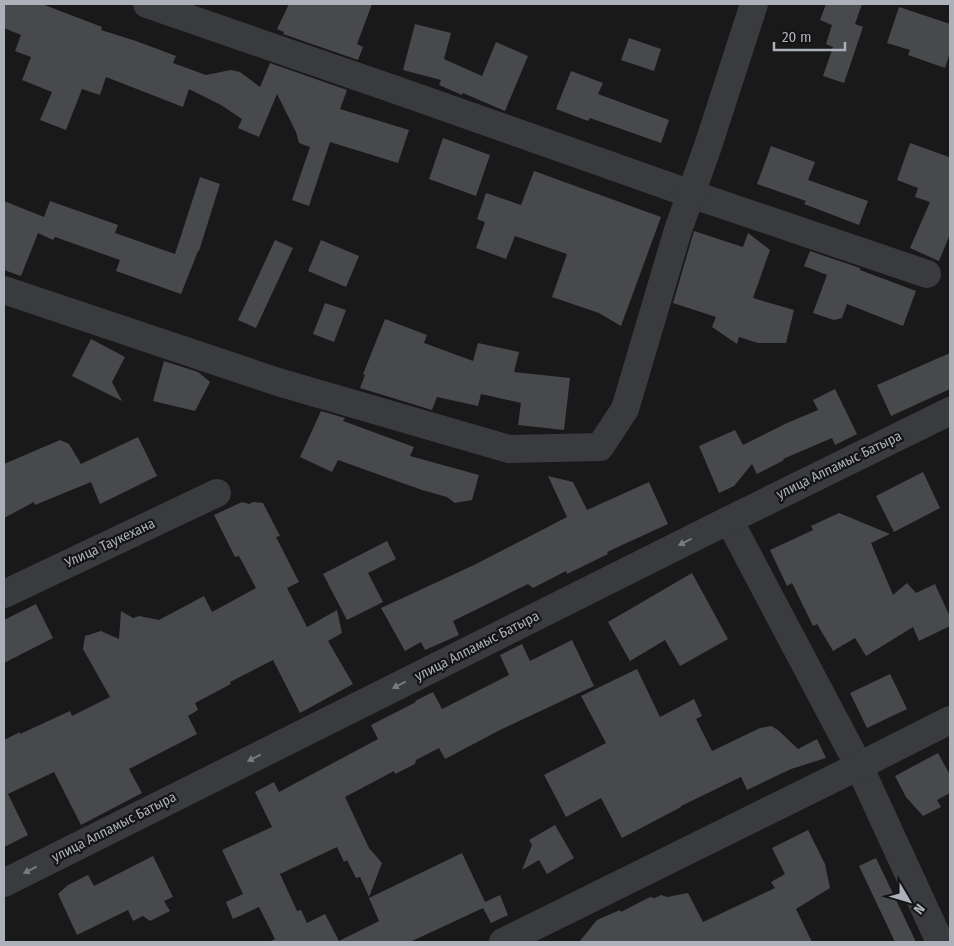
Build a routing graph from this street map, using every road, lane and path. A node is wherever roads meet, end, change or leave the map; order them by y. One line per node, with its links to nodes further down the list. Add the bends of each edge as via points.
1 (148, 4): 3 (street)
2 (754, 4): 3 (street)
3 (691, 194): 4 (street); 5 (street, via 625,409 600,447 508,449 278,382)
4 (926, 274)
5 (4, 290)
6 (950, 411): 8 (street, улица Алпамыс Батыра)
7 (217, 493): 9 (street, Улица Таукехана)
8 (729, 520): 11 (street); 12 (street, улица Алпамыс Батыра, one-way to 12)
9 (4, 594)
10 (950, 720): 11 (street)
11 (859, 766): 13 (street); 14 (street)
12 (4, 883)
13 (503, 942)
14 (940, 942)

